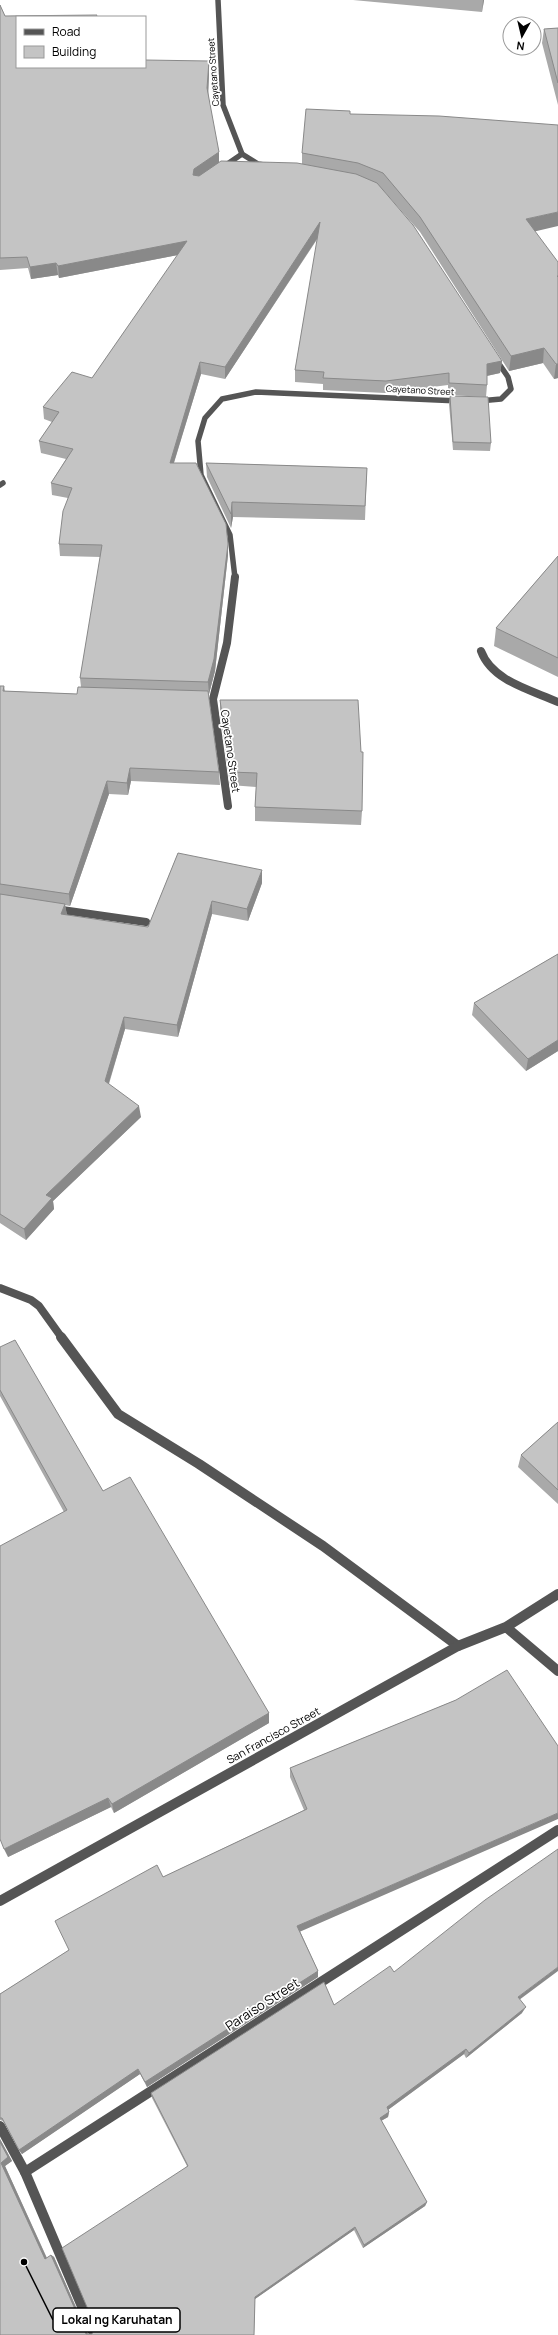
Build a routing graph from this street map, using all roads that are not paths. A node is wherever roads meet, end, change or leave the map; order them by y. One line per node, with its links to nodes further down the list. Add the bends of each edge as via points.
1 (218, 0): 2 (street, Cayetano Street, via 223,105)
2 (242, 154): 3 (street, via 258,164); 4 (street)
3 (273, 167)
4 (216, 171)
5 (491, 351): 7 (street, via 508,377 511,388 506,396 497,401)
6 (467, 401): 10 (street, Cayetano Street, via 256,392 222,400 205,418 198,440 201,475 230,535 235,578 227,643)
7 (475, 402)
8 (481, 651): 11 (street, via 485,662 495,673)
9 (205, 699): 10 (street, Cayetano Street)
10 (213, 699): 12 (street, Cayetano Street)
11 (558, 702)
12 (228, 806)
13 (46, 908): 14 (street)
14 (146, 922)
15 (0, 1288): 18 (street, via 39,1306 118,1414 323,1546)
16 (558, 1594): 17 (street, San Francisco Street)
17 (506, 1627): 18 (street, San Francisco Street); 19 (street)
18 (458, 1646): 21 (street, San Francisco Street)
19 (558, 1671)
20 (558, 1830): 23 (street, Paraiso Street)
21 (0, 1900)
22 (0, 2126): 23 (street)
23 (24, 2172): 24 (street)
24 (92, 2330)

